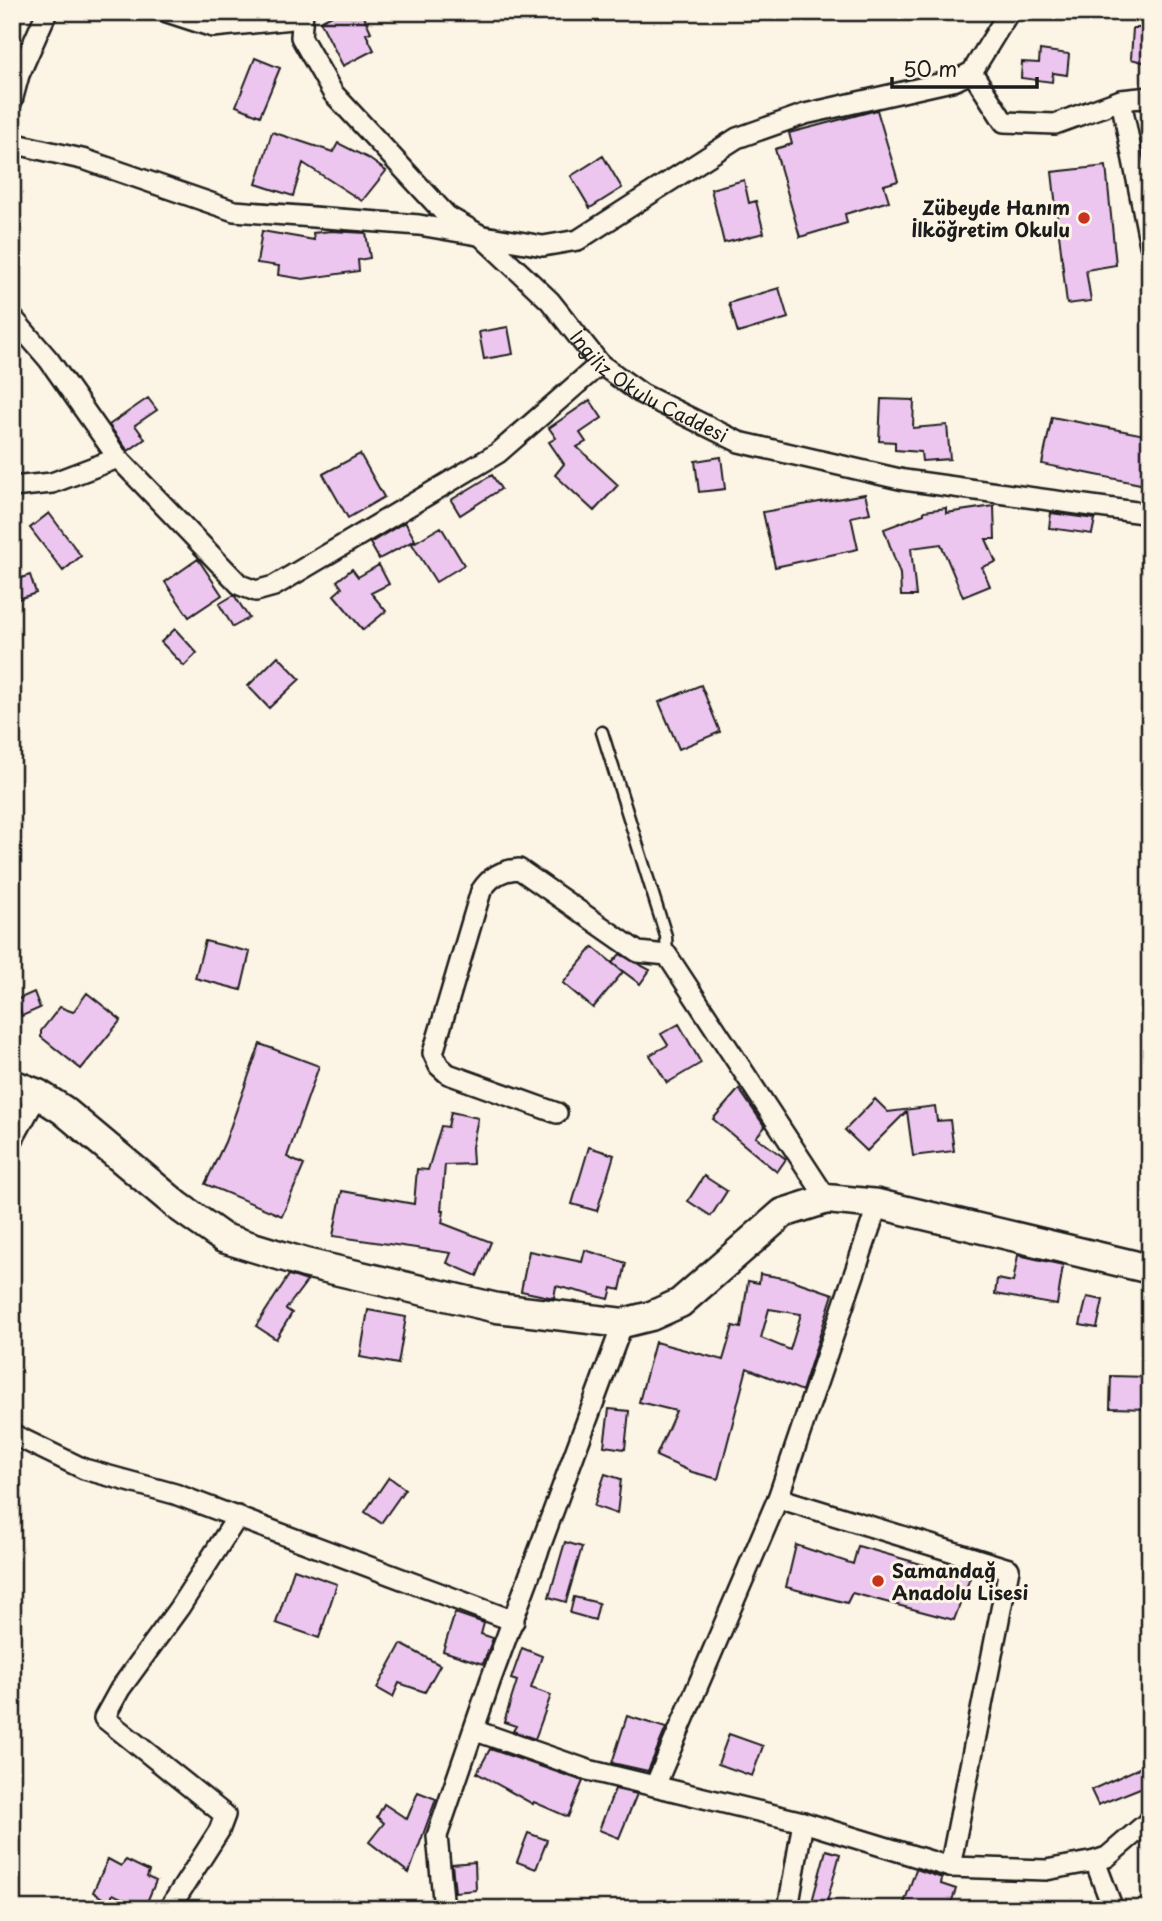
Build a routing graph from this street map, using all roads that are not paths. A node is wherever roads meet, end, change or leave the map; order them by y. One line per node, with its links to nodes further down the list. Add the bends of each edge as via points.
1 (47, 12): 8 (street)
2 (167, 12): 4 (street, via 213,27)
3 (1009, 12): 5 (street)
4 (302, 15): 10 (street, İngiliz Okulu Caddesi, via 301,37 333,93 447,216)
5 (972, 72): 7 (street, via 1004,122 1055,124); 10 (street, via 956,80 804,114 737,138 578,240 543,246)
6 (1150, 97): 7 (street)
7 (1121, 100): 11 (street)
8 (12, 101)
9 (12, 143): 10 (street, via 86,160 234,211 419,225)
10 (480, 235): 13 (street, İngiliz Okulu Caddesi, via 550,301)
11 (1150, 245)
12 (12, 317): 14 (street, via 50,360)
13 (600, 364): 14 (street, via 498,453 274,586 256,592 240,585); 16 (street, İngiliz Okulu Caddesi, via 642,394 738,442 904,480)
14 (118, 458): 15 (street, via 52,483)
15 (12, 487)
16 (1150, 514)
17 (602, 732): 18 (lane, via 666,936)
18 (667, 955): 20 (street, via 638,952 519,869 500,872 486,883 433,1047 435,1060 447,1074); 22 (street)
19 (25, 1089): 21 (street); 25 (street, via 63,1110 223,1238 305,1263 497,1308)
20 (557, 1113)
21 (12, 1141)
22 (827, 1199): 23 (street); 25 (street, via 783,1213 680,1303)
23 (878, 1204): 24 (street); 27 (street)
24 (1150, 1269)
25 (623, 1323): 29 (street)
26 (12, 1434): 28 (street, via 83,1469)
27 (778, 1498): 31 (street); 35 (street, via 1009,1569)
28 (238, 1516): 29 (street); 36 (street, via 104,1718 225,1815)
29 (514, 1621): 30 (street)
30 (476, 1731): 31 (street, via 588,1770); 37 (street, via 437,1836)
31 (655, 1786): 33 (street)
32 (1150, 1820): 34 (street, via 1107,1857)
33 (803, 1822): 35 (street); 38 (street)
34 (1095, 1861): 35 (street, via 1046,1870); 39 (street)
35 (950, 1867)
36 (169, 1909)
37 (443, 1909)
38 (788, 1909)
39 (1114, 1909)

